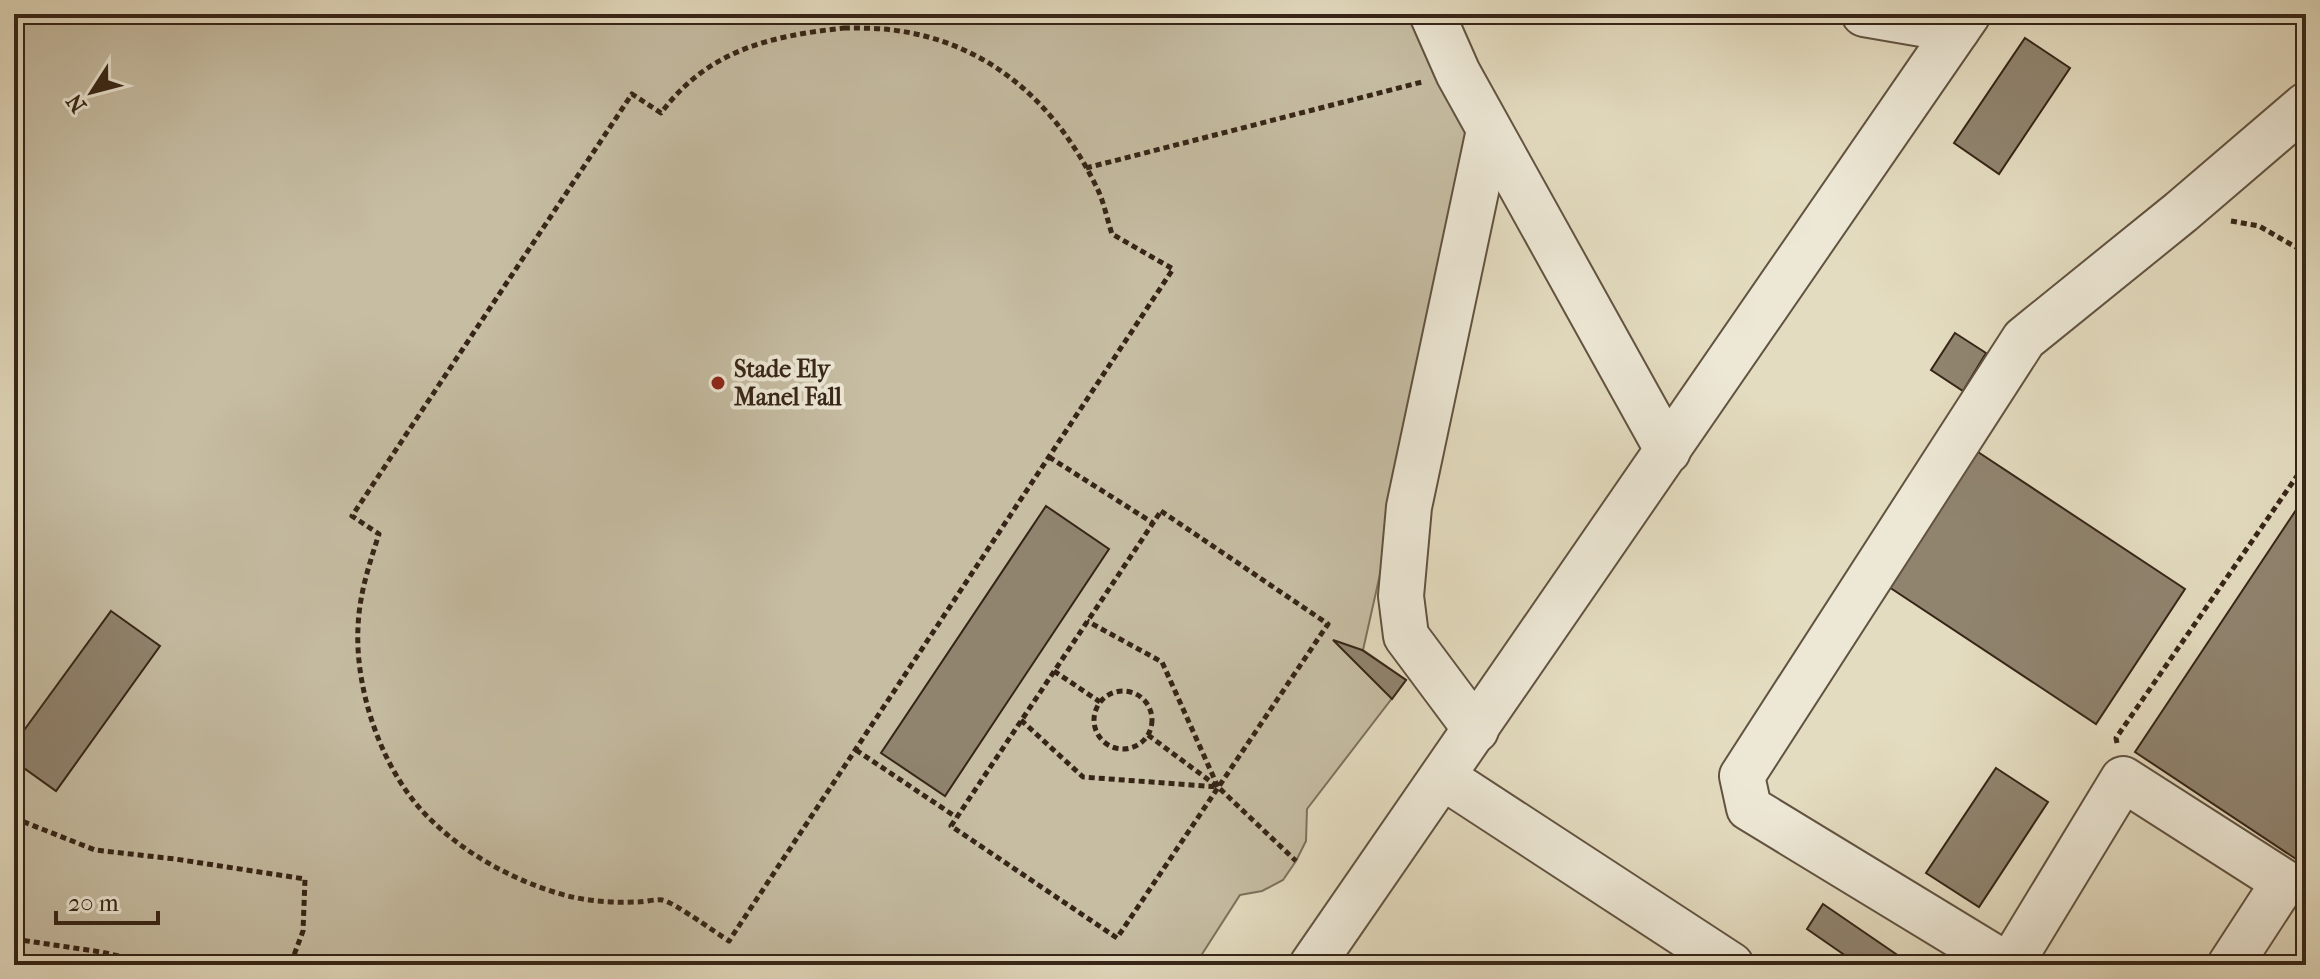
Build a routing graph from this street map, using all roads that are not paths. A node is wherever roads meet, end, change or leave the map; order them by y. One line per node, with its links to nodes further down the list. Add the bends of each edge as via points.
1 (1432, 14): 5 (street)
2 (1864, 14): 3 (street)
3 (1962, 22): 6 (street)
4 (2306, 105): 11 (street, via 2024,339 1742,776 1749,808)
5 (1489, 130): 6 (street); 7 (street, via 1409,507 1401,596 1406,636)
6 (1668, 451): 7 (street)
7 (1476, 730): 8 (street)
8 (1443, 777): 9 (street); 10 (street)
9 (1312, 965)
10 (1731, 965)
11 (2008, 965): 12 (street, via 2123,779 2284,882)
12 (2230, 965)

